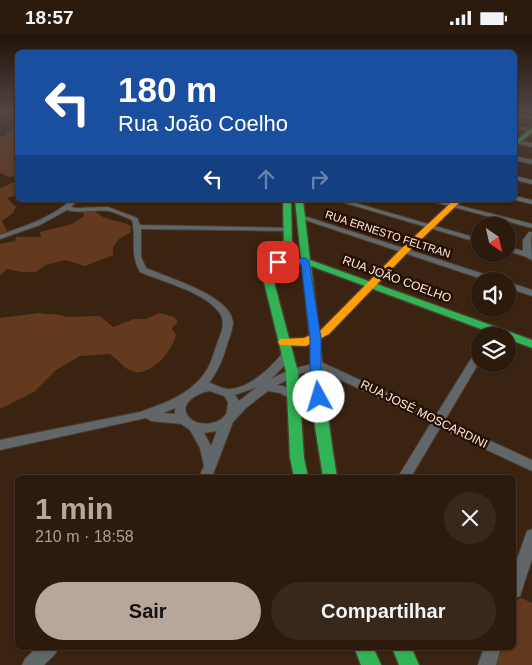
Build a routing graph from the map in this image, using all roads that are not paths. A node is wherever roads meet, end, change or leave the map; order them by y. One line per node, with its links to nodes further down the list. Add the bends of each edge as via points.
1 (517, 143): 2 (street)
2 (532, 145)
3 (517, 158): 4 (street)
4 (532, 161)
5 (517, 178): 6 (street)
6 (532, 182)
7 (517, 198): 12 (street)
8 (73, 202): 14 (street)
9 (287, 202): 21 (street)
10 (299, 202): 17 (street)
11 (345, 202): 20 (street)
12 (532, 202)
13 (455, 203): 18 (street); 20 (street)
14 (67, 207): 15 (street); 16 (street)
15 (80, 211): 16 (street); 19 (street, via 115,211 135,219)
16 (50, 216): 23 (street, via 38,224)
17 (301, 217): 25 (street, RUA ERNESTO FELTRAN); 28 (street)
18 (532, 226)
19 (138, 227): 21 (street); 44 (street, via 135,251 144,270 206,297 224,313 228,322)
20 (431, 227): 24 (street); 25 (street)
21 (287, 229): 29 (street, via 288,249)
22 (532, 233): 27 (street, via 527,240)
23 (0, 237)
24 (471, 238)
25 (404, 251): 30 (street, RUA ERNESTO FELTRAN); 31 (street)
26 (516, 252): 27 (street)
27 (529, 256)
28 (305, 261): 29 (street, RUA JOÃO COELHO); 31 (street, RUA JOÃO COELHO); 34 (street)
29 (278, 262): 39 (street, via 269,282)
30 (471, 273)
31 (372, 284): 35 (street); 36 (street, RUA JOÃO COELHO)
32 (516, 288): 33 (street)
33 (532, 293)
34 (313, 320): 35 (street); 37 (street)
35 (335, 321): 37 (street)
36 (477, 327)
37 (316, 338): 39 (street, via 301,343); 42 (street)
38 (516, 340): 40 (street, RUA JOÃO COELHO)
39 (284, 342): 41 (street)
40 (532, 344)
41 (287, 354): 45 (street); 48 (street, via 279,366 260,382 248,388)
42 (316, 366): 45 (street); 53 (street, RUA JOSÉ MOSCARDINI, via 330,369); 60 (street)
43 (471, 367): 53 (street)
44 (213, 372): 47 (street); 48 (street)
45 (292, 372): 46 (street); 49 (street)
46 (268, 387): 49 (street); 52 (street, via 243,403)
47 (196, 390): 48 (street, via 210,387); 50 (street)
48 (226, 391): 52 (street, via 234,402)
49 (295, 397): 59 (street)
50 (185, 398): 51 (street); 54 (street, via 180,409)
51 (140, 416): 54 (street, via 163,416); 56 (street)
52 (230, 417): 55 (street, via 212,428); 58 (street)
53 (438, 420): 57 (street, RUA JOSÉ MOSCARDINI); 61 (street)
54 (184, 421): 55 (street)
55 (195, 427): 58 (street, via 206,448)
56 (0, 445)
57 (532, 466)
58 (208, 472)
59 (301, 475)
60 (330, 475)
61 (405, 475)
62 (532, 535): 63 (street)
63 (528, 565): 64 (street)
64 (516, 586)
65 (47, 650): 69 (street)
66 (364, 650): 70 (street)
67 (402, 650): 71 (street)
68 (492, 650): 72 (street)
69 (31, 665)
70 (371, 665)
71 (409, 665)
72 (487, 665)

